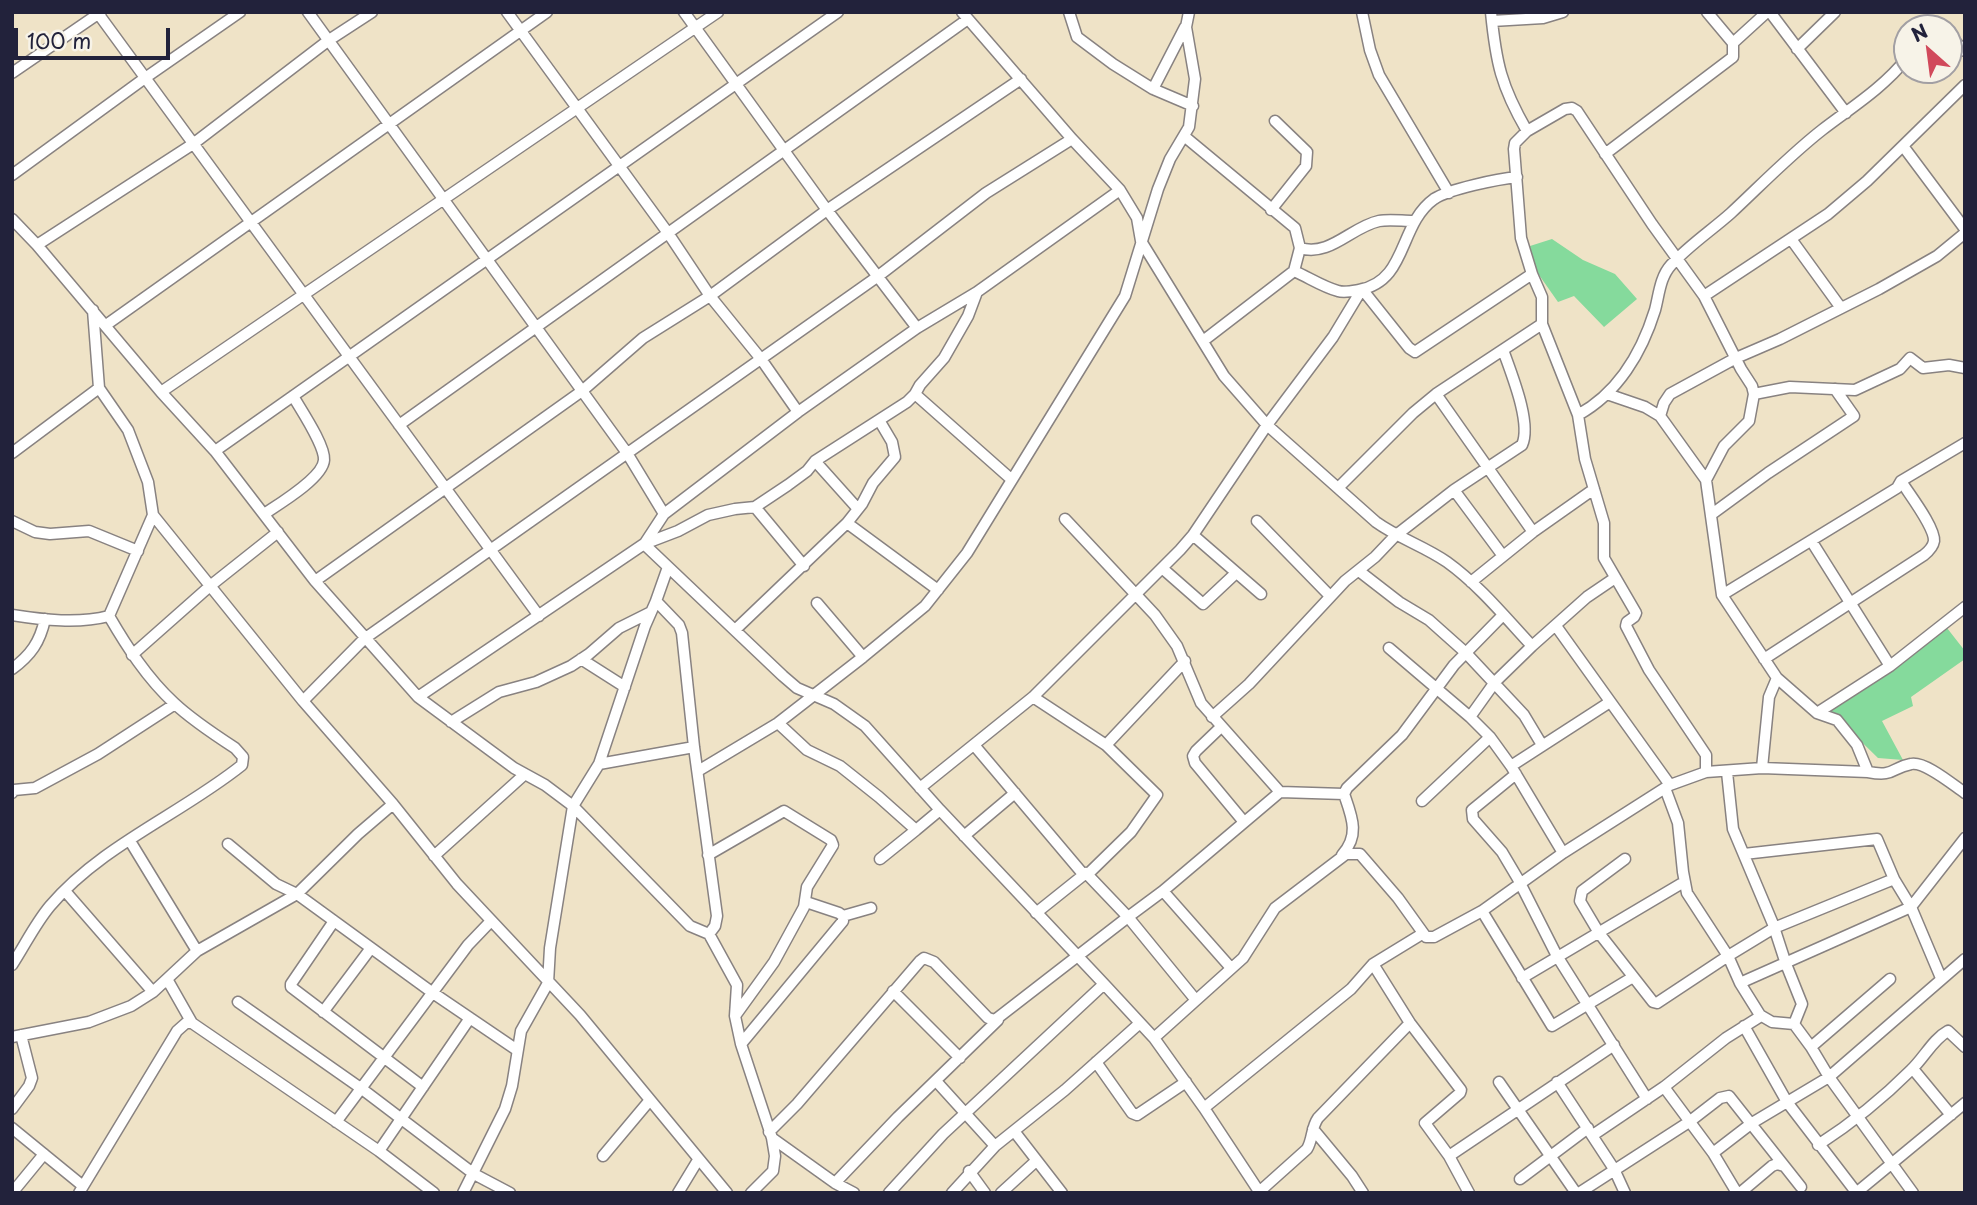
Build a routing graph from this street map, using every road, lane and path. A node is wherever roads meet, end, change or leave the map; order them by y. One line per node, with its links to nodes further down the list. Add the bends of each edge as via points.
1 (240, 12): 27 (street)
2 (308, 12): 22 (street)
3 (372, 12): 22 (street)
4 (507, 12): 21 (street)
5 (547, 12): 21 (street)
6 (684, 12): 20 (street)
7 (718, 12): 20 (street)
8 (838, 12): 29 (street)
9 (1069, 12): 31 (street, via 1077,37)
10 (1189, 12): 19 (street)
11 (1362, 12): 48 (street, via 1379,75)
12 (1563, 12): 18 (street, via 1543,18)
13 (1707, 12): 23 (street)
14 (1769, 12): 23 (street); 24 (street)
15 (1835, 12): 24 (street)
16 (99, 13): 25 (street); 27 (street)
17 (965, 16): 28 (street); 42 (street)
18 (1492, 17): 37 (street, via 1500,74)
19 (1186, 27): 31 (street); 32 (street, via 1195,79)
20 (695, 28): 29 (street); 33 (street)
21 (520, 31): 33 (street); 36 (street)
22 (329, 40): 36 (street); 40 (street)
23 (1733, 43): 43 (street, via 1733,57)
24 (1797, 49): 34 (street)
25 (12, 74)
26 (1893, 74): 34 (street)
27 (145, 78): 40 (street); 45 (street)
28 (1021, 79): 39 (street); 50 (street)
29 (736, 84): 42 (street); 44 (street)
30 (1965, 85): 41 (street)
31 (1153, 89): 32 (street)
32 (1193, 106): 38 (street)
33 (577, 108): 44 (street); 49 (street)
34 (1846, 113): 61 (street, via 1800,148)
35 (1275, 121): 51 (street, via 1307,152 1306,166)
36 (389, 124): 49 (street); 54 (street)
37 (1527, 131): 43 (street, via 1572,108); 46 (street, via 1515,143)
38 (1184, 136): 51 (street); 58 (street, via 1158,189)
39 (1072, 139): 47 (street); 65 (street, via 986,193)
40 (193, 144): 54 (street); 59 (street)
41 (1903, 146): 55 (street); 57 (street, via 1838,206)
42 (785, 150): 50 (street); 56 (street)
43 (1605, 154): 61 (street)
44 (620, 166): 56 (street); 62 (street)
45 (12, 175)
46 (1517, 177): 48 (street); 64 (street, via 1521,238)
47 (1120, 190): 58 (street, via 1137,218); 67 (street)
48 (1450, 193): 53 (street, via 1436,197)
49 (443, 200): 62 (street); 68 (street)
50 (827, 210): 65 (street); 69 (street)
51 (1271, 210): 60 (street, via 1295,228)
52 (12, 219): 59 (street)
53 (1413, 221): 60 (street, via 1377,221 1327,247); 66 (street, via 1394,267 1380,282)
54 (251, 222): 68 (street); 74 (street)
55 (1965, 231): 72 (street, via 1937,256)
56 (668, 233): 69 (street); 75 (street)
57 (1791, 239): 70 (street); 72 (street)
58 (1141, 241): 77 (street); 104 (street, via 1125,296)
59 (37, 245): 71 (street)
60 (1300, 248): 63 (street)
61 (1677, 259): 70 (street); 89 (street, via 1663,278 1649,328 1633,360)
62 (487, 260): 75 (street); 79 (street)
63 (1294, 271): 66 (street, via 1340,292); 77 (street)
64 (1532, 274): 66 (street, via 1415,352); 73 (street, via 1542,297)
65 (877, 276): 76 (street); 81 (street)
66 (1362, 289): 97 (street, via 1333,337)
67 (977, 292): 76 (street); 87 (street, via 944,358)
68 (303, 295): 79 (street); 86 (street)
69 (710, 296): 81 (street); 85 (street, via 643,338)
70 (1704, 296): 80 (street)
71 (93, 309): 74 (street); 83 (street)
72 (1841, 309): 80 (street)
73 (1542, 324): 78 (street); 93 (street)
74 (106, 325): 86 (street)
75 (536, 327): 85 (street); 96 (street)
76 (917, 328): 92 (street)
77 (1203, 341): 97 (street, via 1218,368)
78 (1503, 350): 88 (street); 103 (street, via 1525,438 1522,445)
79 (349, 356): 91 (street); 96 (street)
80 (1736, 358): 90 (street); 94 (street, via 1671,394)
81 (761, 359): 92 (street); 101 (street)
82 (1965, 368): 84 (street, via 1923,368 1910,358 1900,369 1860,388)
83 (99, 388): 100 (street); 116 (street, via 128,430 148,482)
84 (1835, 389): 90 (street, via 1790,387); 115 (street, via 1854,416)
85 (582, 391): 101 (street); 107 (street)
86 (161, 392): 99 (street)
87 (915, 394): 95 (street); 104 (street)
88 (1436, 394): 103 (street); 108 (street)
89 (1607, 394): 93 (street); 94 (street)
90 (1754, 394): 105 (street, via 1749,421 1724,446)
91 (293, 396): 99 (street); 113 (street, via 323,451 324,462 318,474)
92 (798, 412): 114 (street)
93 (1578, 415): 109 (street)
94 (1660, 416): 105 (street)
95 (879, 420): 102 (street); 112 (street, via 895,457)
96 (399, 425): 107 (street)
97 (1267, 425): 108 (street); 123 (street)
98 (1965, 443): 106 (street)
99 (215, 451): 113 (street)
100 (12, 453)
101 (627, 453): 114 (street); 127 (street)
102 (815, 461): 111 (street); 112 (street)
103 (1486, 468): 110 (street); 122 (street)
104 (1011, 479): 139 (street, via 967,553)
105 (1706, 480): 115 (street)
106 (1901, 481): 125 (street, via 1897,488); 146 (street, via 1929,526 1932,548)
107 (445, 488): 127 (street); 136 (street)
108 (1338, 488): 124 (street)
109 (1594, 489): 122 (street); 135 (street, via 1604,523 1604,558)
110 (1454, 490): 124 (street); 129 (street)
111 (755, 507): 126 (street, via 708,516); 130 (street)
112 (858, 509): 120 (street)
113 (264, 514): 121 (street)
114 (664, 514): 126 (street)
115 (1712, 514): 143 (street)
116 (153, 515): 128 (street); 138 (street)
117 (1065, 519): 140 (street)
118 (12, 521): 128 (street, via 50,534 89,531)
119 (1257, 521): 142 (street)
120 (847, 523): 130 (street); 139 (street)
121 (278, 532): 136 (street); 138 (street)
122 (1533, 532): 129 (street)
123 (1193, 535): 132 (street); 134 (street)
124 (1395, 536): 133 (street); 137 (street, via 1438,557)
125 (1812, 542): 143 (street); 146 (street)
126 (645, 544): 131 (street); 152 (street)
127 (490, 550): 152 (street); 156 (street)
128 (138, 551): 151 (street)
129 (1503, 556): 137 (street)
130 (804, 566): 155 (street)
131 (668, 567): 144 (street); 155 (street)
132 (1162, 568): 134 (street, via 1203,604); 140 (street)
133 (1359, 571): 142 (street); 159 (street, via 1429,620)
134 (1236, 573): 141 (street)
135 (1615, 578): 154 (street); 192 (street, via 1636,612 1626,626 1649,670 1706,755)
136 (315, 581): 156 (street)
137 (1471, 582): 150 (street)
138 (211, 586): 160 (street); 174 (street)
139 (938, 590): 161 (street)
140 (1137, 594): 164 (street); 173 (street)
141 (1261, 594)
142 (1330, 596): 178 (street, via 1250,684)
143 (1722, 596): 163 (street)
144 (656, 601): 148 (street); 187 (street, via 679,625)
145 (817, 603): 161 (street)
146 (1850, 603): 163 (street); 165 (street)
147 (1965, 607): 165 (street)
148 (651, 612): 162 (street, via 619,628); 169 (street)
149 (12, 615): 153 (street)
150 (1503, 615): 157 (street); 159 (street)
151 (108, 616): 153 (street); 160 (street)
152 (539, 616): 172 (street)
153 (45, 619): 166 (street, via 29,657)
154 (1556, 626): 157 (street); 175 (street)
155 (735, 629): 171 (street, via 783,676)
156 (364, 639): 172 (street); 174 (street)
157 (1532, 646): 168 (street)
158 (1389, 648): 170 (street)
159 (1466, 653): 168 (street); 170 (street)
160 (132, 655): 176 (street)
161 (863, 657): 171 (street)
162 (581, 659): 169 (street); 180 (street, via 536,682 499,691)
163 (1764, 659): 167 (street)
164 (1185, 661): 178 (street, via 1201,703); 185 (street)
165 (1890, 666): 177 (street)
166 (12, 669)
167 (1777, 678): 177 (street); 189 (street, via 1769,698)
168 (1495, 682): 179 (street); 186 (street, via 1524,715)
169 (625, 687): 188 (street)
170 (1437, 691): 179 (street); 202 (street)
171 (813, 696): 181 (street); 197 (street, via 834,704 865,726)
172 (418, 697): 180 (street)
173 (1033, 697): 184 (street); 185 (street)
174 (303, 701): 204 (street)
175 (1610, 702): 186 (street); 196 (street)
176 (174, 704): 198 (street, via 98,754 35,788); 211 (street, via 235,748 243,757 242,765)
177 (1817, 713): 194 (street, via 1837,720 1851,735)
178 (1212, 717): 182 (street)
179 (1470, 717): 183 (street)
180 (451, 722): 195 (street)
181 (778, 723): 191 (street); 208 (street, via 807,750 840,766)
182 (1221, 727): 199 (street); 207 (street, via 1193,756)
183 (1490, 737): 190 (street); 203 (street)
184 (974, 745): 197 (street); 200 (street)
185 (1106, 745): 220 (street, via 1157,795 1131,832)
186 (1542, 745): 190 (street)
187 (694, 747): 188 (street); 191 (street)
188 (599, 764): 205 (street)
189 (1762, 768): 193 (street); 194 (street)
190 (1514, 770): 213 (street); 223 (street, via 1472,810)
191 (698, 771): 215 (street)
192 (1706, 772): 193 (street); 196 (street)
193 (1727, 772): 214 (street, via 1733,829)
194 (1868, 772): 201 (street, via 1884,775 1914,763)
195 (525, 774): 205 (street); 217 (street)
196 (1668, 786): 213 (street); 222 (street, via 1678,823)
197 (920, 788): 206 (street)
198 (13, 791)
199 (1280, 792): 202 (street); 207 (street)
200 (1015, 793): 209 (street); 220 (street)
201 (1965, 793)
202 (1345, 794): 216 (street, via 1353,830 1350,846)
203 (1422, 801)
204 (393, 804): 217 (street); 226 (street)
205 (573, 806): 238 (street, via 690,926); 255 (street)
206 (940, 810): 208 (street); 209 (street)
207 (1244, 822): 225 (street)
208 (916, 830): 218 (street)
209 (964, 836): 231 (street)
210 (1965, 838): 228 (street)
211 (130, 841): 224 (street, via 93,865); 241 (street)
212 (228, 844): 226 (street, via 276,884)
213 (1563, 853): 223 (street)
214 (1744, 854): 221 (street, via 1877,839); 236 (street)
215 (708, 855): 227 (street, via 788,812 833,845 807,887); 238 (street, via 717,916)
216 (1342, 855): 239 (street, via 1360,854); 249 (street, via 1275,908 1243,958)
217 (433, 856): 235 (street)
218 (880, 859)
219 (1625, 859): 237 (street, via 1582,891 1580,901)
220 (1086, 874): 231 (street); 233 (street)
221 (1894, 879): 228 (street); 236 (street)
222 (1684, 882): 237 (street); 243 (street)
223 (1521, 884): 230 (street); 242 (street)
224 (65, 891): 248 (street, via 32,930); 259 (street)
225 (1163, 891): 233 (street); 249 (street)
226 (298, 894): 234 (street); 241 (street)
227 (806, 902): 232 (street); 265 (street, via 774,962)
228 (1911, 907): 247 (street); 252 (street)
229 (871, 908): 232 (street)
230 (1482, 911): 239 (street, via 1434,937); 251 (street)
231 (1036, 913): 244 (street)
232 (844, 916): 276 (street)
233 (1128, 917): 244 (street); 261 (street)
234 (334, 921): 240 (street); 264 (street, via 291,984)
235 (491, 921): 255 (street); 260 (street)
236 (1774, 928): 243 (street); 247 (street)
237 (1599, 933): 242 (street); 250 (street)
238 (709, 934): 265 (street, via 737,985)
239 (1422, 934): 246 (street)
240 (371, 948): 260 (street); 264 (street)
241 (197, 951): 253 (street)
242 (1557, 956): 251 (street); 263 (street)
243 (1728, 956): 250 (street, via 1657,1003); 256 (street)
244 (1077, 957): 257 (street); 268 (street)
245 (1965, 959): 252 (street)
246 (1373, 964): 271 (street); 297 (street, via 1351,989)
247 (1786, 964): 256 (street); 272 (street, via 1802,1004)
248 (12, 965)
249 (1231, 968): 261 (street)
250 (1633, 977): 263 (street)
251 (1522, 978): 263 (street, via 1552,1026)
252 (1941, 978): 285 (street)
253 (167, 979): 259 (street); 269 (street)
254 (1891, 979): 278 (street)
255 (548, 983): 280 (street, via 527,1018); 294 (street)
256 (1740, 983): 266 (street)
257 (1104, 984): 270 (street); 299 (street)
258 (894, 991): 268 (street, via 920,961 928,959 988,1018); 282 (street); 311 (street)
259 (153, 992): 274 (street, via 111,1015)
260 (433, 993): 267 (street); 281 (street)
261 (1195, 999): 275 (street)
262 (238, 1003): 292 (street)
263 (1588, 1004): 277 (street)
264 (323, 1012): 281 (street)
265 (735, 1016): 276 (street)
266 (1761, 1016): 272 (street); 273 (street)
267 (470, 1018): 280 (street); 290 (street)
268 (998, 1020): 282 (street)
269 (192, 1023): 304 (street); 330 (street, via 177,1031)
270 (1140, 1023): 275 (street); 283 (street)
271 (1410, 1023): 308 (street, via 1318,1118); 318 (street, via 1461,1090 1425,1123)
272 (1794, 1024): 278 (street)
273 (1744, 1026): 291 (street); 295 (street)
274 (17, 1036): 298 (street, via 32,1078)
275 (1154, 1038): 287 (street)
276 (741, 1044): 311 (street)
277 (1614, 1045): 289 (street); 293 (street)
278 (1811, 1047): 285 (street)
279 (1965, 1048): 284 (street, via 1948,1031)
280 (517, 1050): 326 (street, via 505,1109)
281 (383, 1058): 290 (street); 292 (street)
282 (960, 1058): 286 (street)
283 (1096, 1062): 287 (street, via 1137,1115); 309 (street)
284 (1913, 1069): 301 (street); 302 (street)
285 (1829, 1077): 295 (street); 302 (street)
286 (936, 1080): 299 (street); 328 (street)
287 (1186, 1082): 297 (street)
288 (1499, 1082): 300 (street)
289 (1557, 1082): 300 (street); 310 (street)
290 (423, 1087): 303 (street)
291 (1664, 1087): 293 (street); 305 (street)
292 (362, 1089): 303 (street); 304 (street)
293 (1647, 1099): 310 (street)
294 (650, 1100): 317 (street); 320 (street)
295 (1787, 1102): 306 (street); 312 (street)
296 (1965, 1103): 301 (street)
297 (1204, 1108): 332 (street)
298 (12, 1109)
299 (966, 1112): 313 (street); 340 (street)
300 (1518, 1112): 318 (street); 319 (street)
301 (1951, 1115): 322 (street)
302 (1859, 1118): 312 (street); 322 (street)
303 (402, 1119): 314 (street); 326 (street)
304 (337, 1122): 314 (street)
305 (1689, 1122): 306 (street, via 1729,1096); 315 (street); 324 (street)
306 (1752, 1123): 315 (street); 323 (street)
307 (12, 1128): 316 (street)
308 (1313, 1129): 332 (street, via 1307,1149); 345 (street)
309 (1014, 1131): 313 (street); 321 (street)
310 (1590, 1132): 319 (street); 324 (street)
311 (771, 1135): 328 (street); 338 (street, via 776,1164)
312 (1818, 1145): 350 (street)
313 (995, 1146): 325 (street)
314 (379, 1151): 334 (street)
315 (1713, 1153): 349 (street)
316 (44, 1154): 330 (street); 333 (street)
317 (603, 1156)
318 (1449, 1156): 346 (street)
319 (1550, 1157): 327 (street); 347 (street)
320 (698, 1160): 331 (street); 337 (street)
321 (1036, 1161): 343 (street); 344 (street)
322 (1892, 1165): 350 (street); 351 (street)
323 (1783, 1166): 329 (street); 349 (street, via 1772,1166)
324 (1614, 1169): 347 (street); 348 (street)
325 (969, 1171): 341 (street); 342 (street)
326 (474, 1174): 335 (street); 336 (street)
327 (1520, 1179)
328 (835, 1183): 339 (street)
329 (1801, 1187)
330 (81, 1189)
331 (726, 1192)
332 (1259, 1192)
333 (12, 1193)
334 (433, 1193)
335 (463, 1193)
336 (510, 1193)
337 (678, 1193)
338 (751, 1193)
339 (854, 1193)
340 (889, 1193)
341 (951, 1193)
342 (985, 1193)
343 (1001, 1193)
344 (1062, 1193)
345 (1363, 1193)
346 (1469, 1193)
347 (1578, 1193)
348 (1625, 1193)
349 (1739, 1193)
350 (1856, 1193)
351 (1913, 1193)

